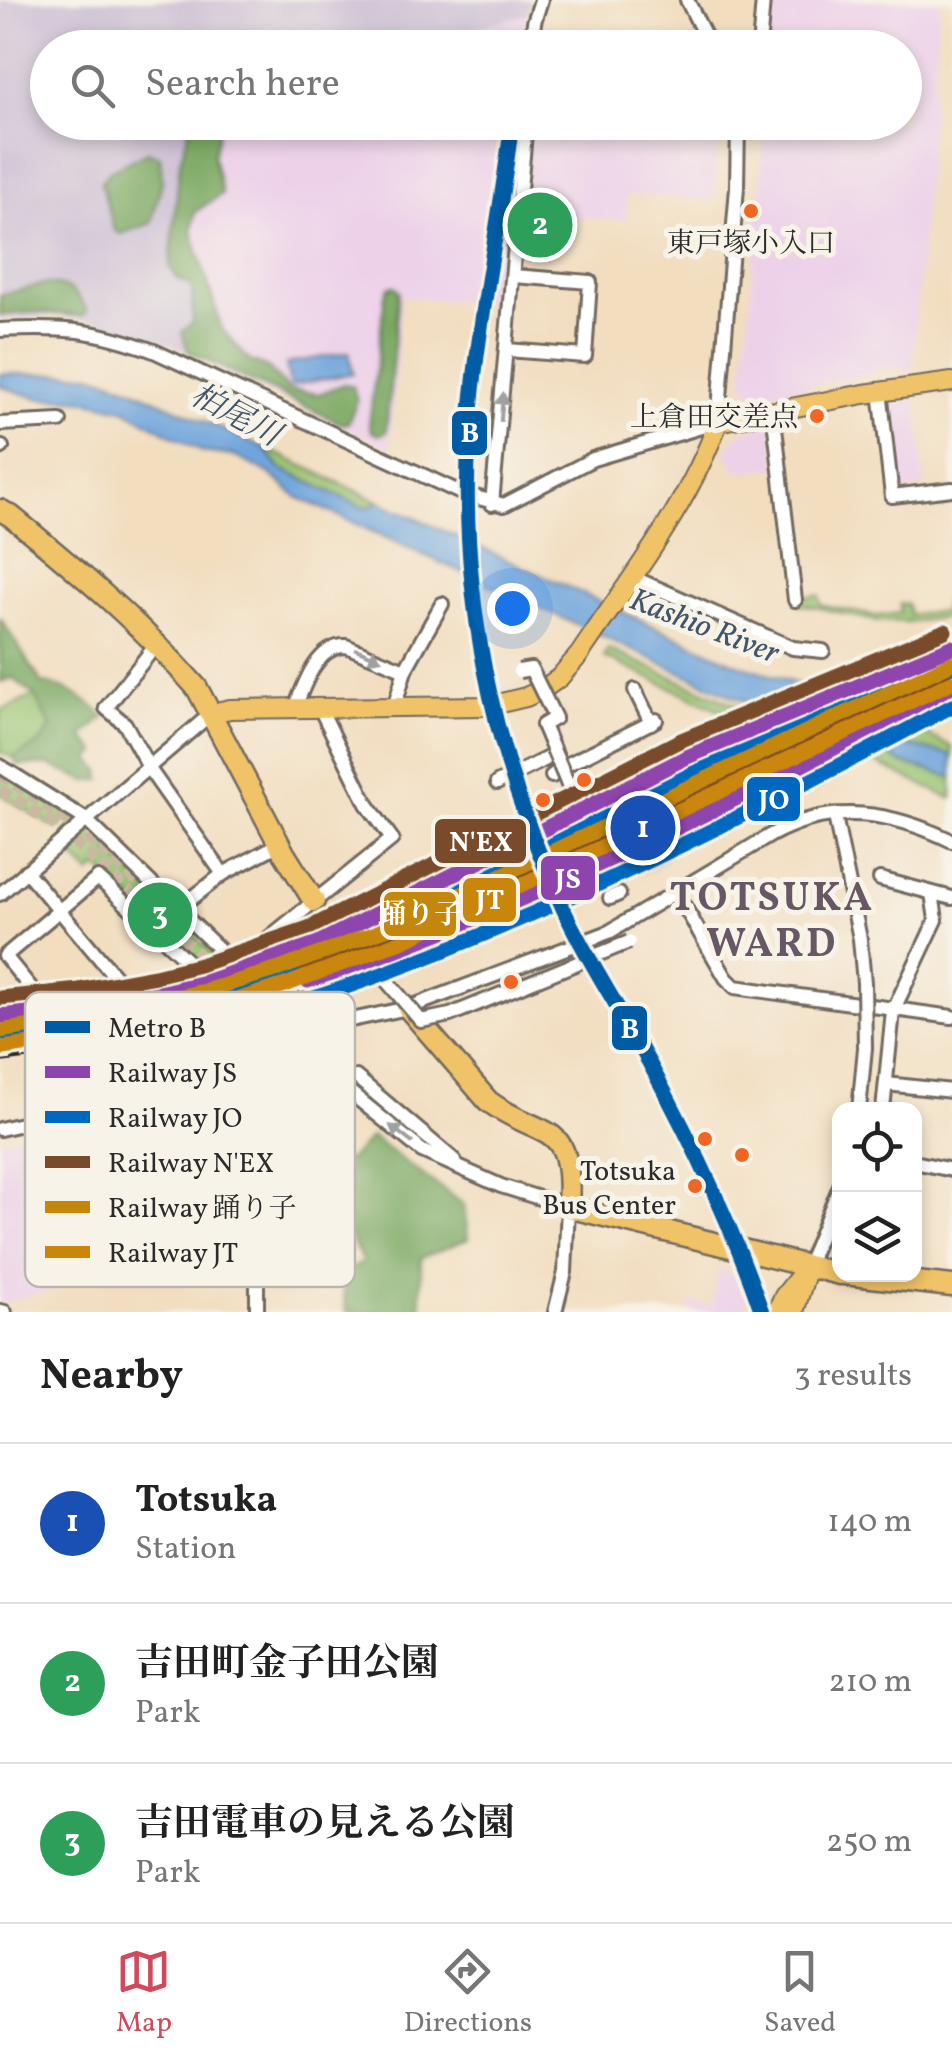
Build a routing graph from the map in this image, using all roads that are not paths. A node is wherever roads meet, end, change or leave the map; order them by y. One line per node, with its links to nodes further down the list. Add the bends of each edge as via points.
1 (541, 0): 4 (street)
2 (686, 0): 5 (street)
3 (763, 0): 6 (street)
4 (533, 30)
5 (702, 30)
6 (760, 30)
7 (524, 140): 9 (street)
8 (738, 140): 16 (street)
9 (513, 276): 11 (street); 11 (street, via 590,282 585,356)
10 (0, 330): 19 (street, via 85,330 138,345)
11 (507, 350): 19 (street, one-way to 11)
12 (952, 382): 13 (main road)
13 (880, 391): 14 (main road); 18 (street, via 892,496)
14 (774, 410): 16 (main road); 22 (street)
15 (60, 421): 17 (street)
16 (718, 422): 19 (street, via 593,459 515,501); 21 (main road, via 686,491)
17 (0, 424)
18 (952, 489)
19 (492, 504)
20 (0, 510): 24 (highway)
21 (630, 579): 25 (street, via 792,648); 31 (main road, via 560,678 526,697 469,708)
22 (795, 600)
23 (442, 604): 26 (street)
24 (156, 644): 32 (highway); 35 (street, via 106,708 125,724)
25 (823, 651)
26 (405, 670): 29 (street, one-way to 26, via 323,654 338,645); 31 (street)
27 (519, 671): 33 (street, bridge, via 531,669 555,718 543,724)
28 (635, 690): 33 (street, via 654,722)
29 (295, 708): 30 (main road); 32 (main road)
30 (320, 708): 31 (main road); 49 (street, via 392,839)
31 (394, 708)
32 (212, 713): 35 (street); 41 (highway)
33 (556, 765): 36 (street); 37 (street, bridge)
34 (0, 766): 39 (street)
35 (148, 766): 39 (street); 43 (street)
36 (497, 783)
37 (581, 816)
38 (835, 816): 40 (street, via 898,818); 45 (street, via 784,828); 67 (street, bridge, via 864,982)
39 (84, 819): 42 (street); 51 (street)
40 (952, 841)
41 (279, 844): 43 (street); 49 (highway)
42 (26, 871): 47 (street); 50 (street)
43 (223, 874): 51 (street)
44 (880, 878): 46 (street)
45 (676, 892): 59 (street, via 608,932); 60 (street, via 735,986)
46 (932, 893): 48 (street); 60 (street, via 936,920)
47 (0, 894)
48 (952, 898)
49 (314, 902): 54 (street, via 250,953)
50 (58, 910): 55 (street, via 98,878); 56 (street); 57 (street, via 5,956)
51 (177, 910): 54 (street)
52 (312, 926): 53 (street, bridge, via 333,918 421,1021)
53 (629, 942)
54 (234, 956): 55 (street)
55 (197, 970): 56 (street)
56 (123, 986): 58 (street)
57 (34, 992)
58 (48, 992)
59 (408, 1008): 62 (street); 75 (highway, via 488,1101 556,1138 568,1172)
60 (893, 1011): 61 (street); 64 (street)
61 (952, 1016)
62 (355, 1019)
63 (356, 1077): 72 (street)
64 (886, 1084): 65 (street); 68 (street)
65 (952, 1090)
66 (355, 1096): 72 (street, one-way to 66, via 422,1150)
67 (860, 1102)
68 (883, 1102)
69 (25, 1124): 70 (street)
70 (0, 1130)
71 (922, 1164): 73 (street)
72 (463, 1169): 75 (street)
73 (952, 1170)
74 (838, 1192): 76 (street)
75 (568, 1206): 76 (highway); 82 (street, via 566,1272)
76 (807, 1268): 77 (highway); 83 (main road); 84 (main road)
77 (832, 1272)
78 (918, 1282): 79 (highway)
79 (952, 1286)
80 (257, 1287): 81 (street)
81 (258, 1312)
82 (555, 1312)
83 (776, 1312)
84 (794, 1312)

